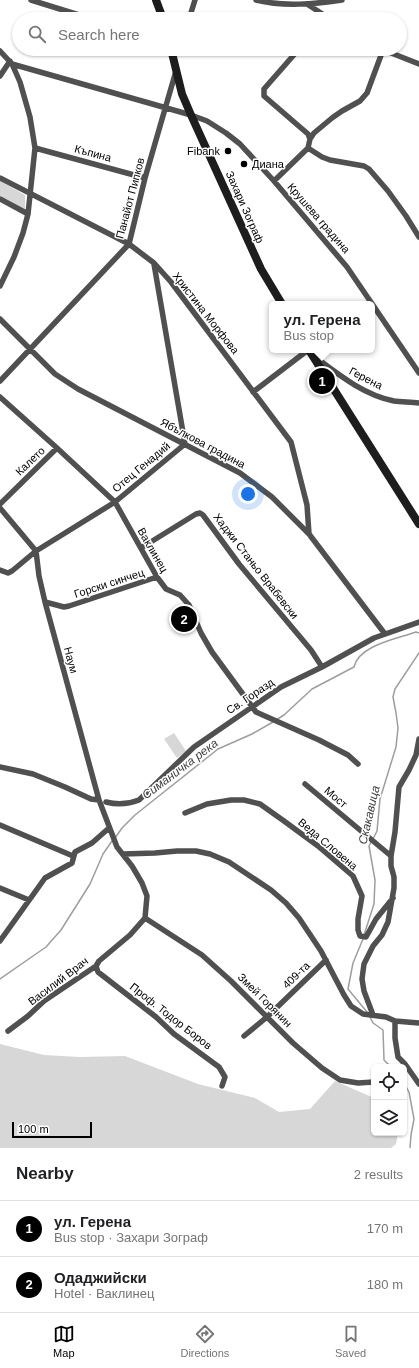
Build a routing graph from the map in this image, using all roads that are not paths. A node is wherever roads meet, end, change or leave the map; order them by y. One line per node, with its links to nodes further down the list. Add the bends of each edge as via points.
1 (31, 0): 8 (street)
2 (156, 0): 9 (street)
3 (194, 0): 10 (street)
4 (256, 0): 6 (street)
5 (342, 0): 6 (street)
6 (306, 4): 7 (street)
7 (318, 11)
8 (70, 12)
9 (160, 12)
10 (191, 12)
11 (0, 51): 16 (street)
12 (173, 56): 18 (street, Захари Зограф)
13 (293, 56): 22 (street, via 264,89 264,96 308,134)
14 (380, 56): 22 (street, via 367,93 360,101 332,118)
15 (399, 56): 17 (street)
16 (11, 62): 19 (street); 20 (street, Крушева градина); 23 (street, via 20,82)
17 (419, 64)
18 (176, 70): 20 (street, Панайот Пипков); 21 (street, Захари Зограф)
19 (0, 76)
20 (165, 108): 21 (street, Крушева градина); 26 (street, Панайот Пипков)
21 (190, 115): 27 (street, Крушева градина, via 207,121 226,133 240,144); 35 (street, Захари Зограф, via 261,268)
22 (310, 140): 24 (street)
23 (35, 148): 26 (street, Къпина); 28 (street)
24 (308, 148): 27 (street); 31 (street, via 330,160 369,169 388,191)
25 (0, 178): 28 (street, Христина Морфова)
26 (145, 178): 32 (street, Панайот Пипков)
27 (274, 181): 36 (street, Крушева градина, via 347,267)
28 (30, 194): 30 (street); 32 (street, Христина Морфова)
29 (0, 199): 30 (street)
30 (28, 214): 34 (street, via 19,245)
31 (419, 236)
32 (129, 244): 33 (street, Христина Морфова); 39 (street, Панайот Пипков)
33 (154, 263): 45 (street, Христина Морфова); 48 (street, Отец Генадий)
34 (0, 286)
35 (280, 301)
36 (370, 301)
37 (375, 308): 43 (street, Крушева градина)
38 (0, 318): 39 (street, Ябълкова градина)
39 (30, 350): 44 (street, Панайот Пипков); 48 (street, Ябълкова градина, via 55,374 78,389)
40 (309, 353): 45 (street)
41 (311, 353): 47 (street, Герена, via 341,377 357,386 394,401)
42 (311, 353): 53 (street)
43 (419, 373)
44 (0, 381)
45 (253, 392): 54 (street, Христина Морфова, via 291,442 307,504)
46 (0, 397): 49 (street, Ваклинец)
47 (419, 403)
48 (184, 444): 50 (street, Отец Генадий); 54 (street, Ябълкова градина, via 240,473 272,497)
49 (57, 448): 50 (street, Ваклинец); 51 (street, Калето)
50 (115, 502): 55 (street, Ваклинец); 56 (street, Отец Генадий)
51 (0, 504)
52 (0, 508): 56 (street)
53 (419, 524)
54 (308, 534): 61 (street, Ябълкова градина)
55 (141, 548): 58 (street, Ваклинец); 62 (street, Хаджи Станьо Врабевски, via 196,514 202,515)
56 (36, 551): 57 (street, Отец Генадий, via 12,572); 59 (street, Наум)
57 (0, 570)
58 (157, 577): 59 (street, Горски синчец, via 69,606); 63 (street, Ваклинец, via 166,589 180,595 189,605 212,652)
59 (44, 602): 69 (street, Наум)
60 (419, 622): 61 (street, Св. Горазд)
61 (385, 634): 62 (street, Св. Горазд)
62 (322, 667): 63 (street, Св. Горазд, via 280,687)
63 (252, 707): 66 (street, Ваклинец, via 268,719 348,755); 70 (street, Св. Горазд, via 194,747 139,800 131,803)
64 (419, 738): 65 (street)
65 (417, 755): 76 (street, via 399,787)
66 (358, 764)
67 (0, 767): 69 (street, via 33,774 91,799)
68 (305, 784): 76 (street, Мост)
69 (99, 800): 73 (street, Наум)
70 (106, 802)
71 (184, 813): 78 (street, Веда Словена, via 207,804 231,800 260,804 318,846 353,876 362,896 358,930 363,936)
72 (0, 825): 75 (street)
73 (109, 828): 74 (street, Наум); 75 (street)
74 (123, 854): 80 (street, via 142,883 147,896); 82 (street, via 196,851 229,862 286,903 299,918)
75 (73, 856): 79 (street, via 72,863 45,878)
76 (391, 856): 78 (street)
77 (0, 888): 79 (street)
78 (393, 898): 84 (street, via 388,922 364,964 364,991)
79 (29, 900): 81 (street)
80 (145, 918): 83 (street, Василий Врач); 85 (street, Змей Горянин, via 202,955)
81 (0, 941)
82 (326, 960): 84 (street, via 351,1006 363,1014); 85 (street, 409-та)
83 (96, 966): 88 (street, Василий Врач, via 44,1001); 94 (street, Проф. Тодор Боров, via 98,972 219,1067 225,1076)
84 (373, 1015): 86 (street)
85 (267, 1017): 89 (street, 409-та); 92 (street, Змей Горянин, via 322,1068 340,1080)
86 (395, 1020): 87 (street); 90 (street, via 398,1057)
87 (419, 1023)
88 (8, 1031)
89 (244, 1036)
90 (411, 1073): 91 (street); 93 (street)
91 (407, 1075)
92 (371, 1082)
93 (419, 1084)
94 (222, 1086)

